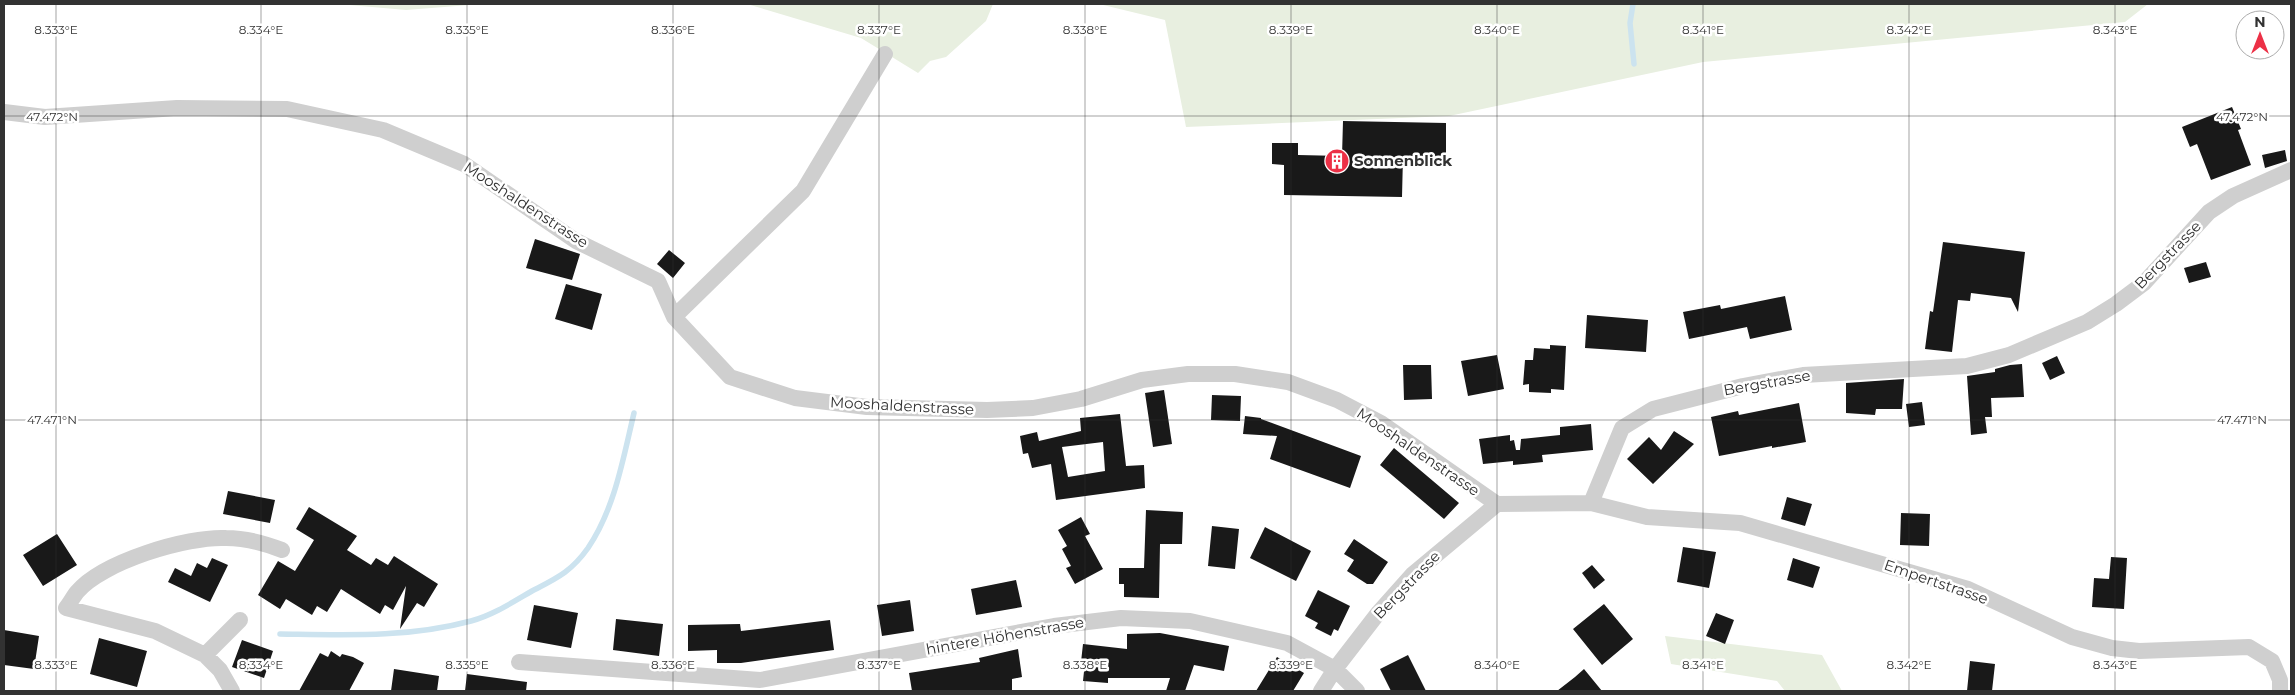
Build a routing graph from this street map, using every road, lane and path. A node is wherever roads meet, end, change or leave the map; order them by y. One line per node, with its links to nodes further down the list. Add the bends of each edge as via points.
1 (886, 54): 4 (street, via 803,191)
2 (4, 112): 4 (street, Mooshaldenstrasse, via 45,116 177,108 287,109 383,130 464,164 576,241 658,280)
3 (2291, 170): 5 (street, Bergstrasse, via 2241,192 2209,212 2144,283 2116,304 2087,322 2009,355 1967,366 1802,375 1653,409 1622,428)
4 (674, 317): 6 (street, Mooshaldenstrasse, via 730,377 795,398 866,407 1032,408 1081,399 1142,380 1188,374 1235,374 1288,382 1337,400 1381,423)
5 (1592, 503): 6 (street); 15 (street, Empertstrasse, via 1647,518 1740,523 1968,589 2072,636 2112,648 2140,651 2250,648 2272,661 2280,680)
6 (1496, 504): 11 (street, Bergstrasse, via 1412,576)
7 (282, 550): 9 (street, via 259,542 225,538 182,542 129,560 94,578 78,591 66,608 155,631)
8 (240, 620): 9 (street)
9 (205, 655): 12 (street, via 220,670)
10 (519, 662): 11 (street, hintere Höhenstrasse, via 760,680 1054,626 1122,618 1190,621 1255,635 1287,643)
11 (1335, 669): 13 (street, Bergstrasse); 14 (street, hintere Höhenstrasse)
12 (232, 691)
13 (1321, 691)
14 (1357, 691)
15 (2280, 691)

